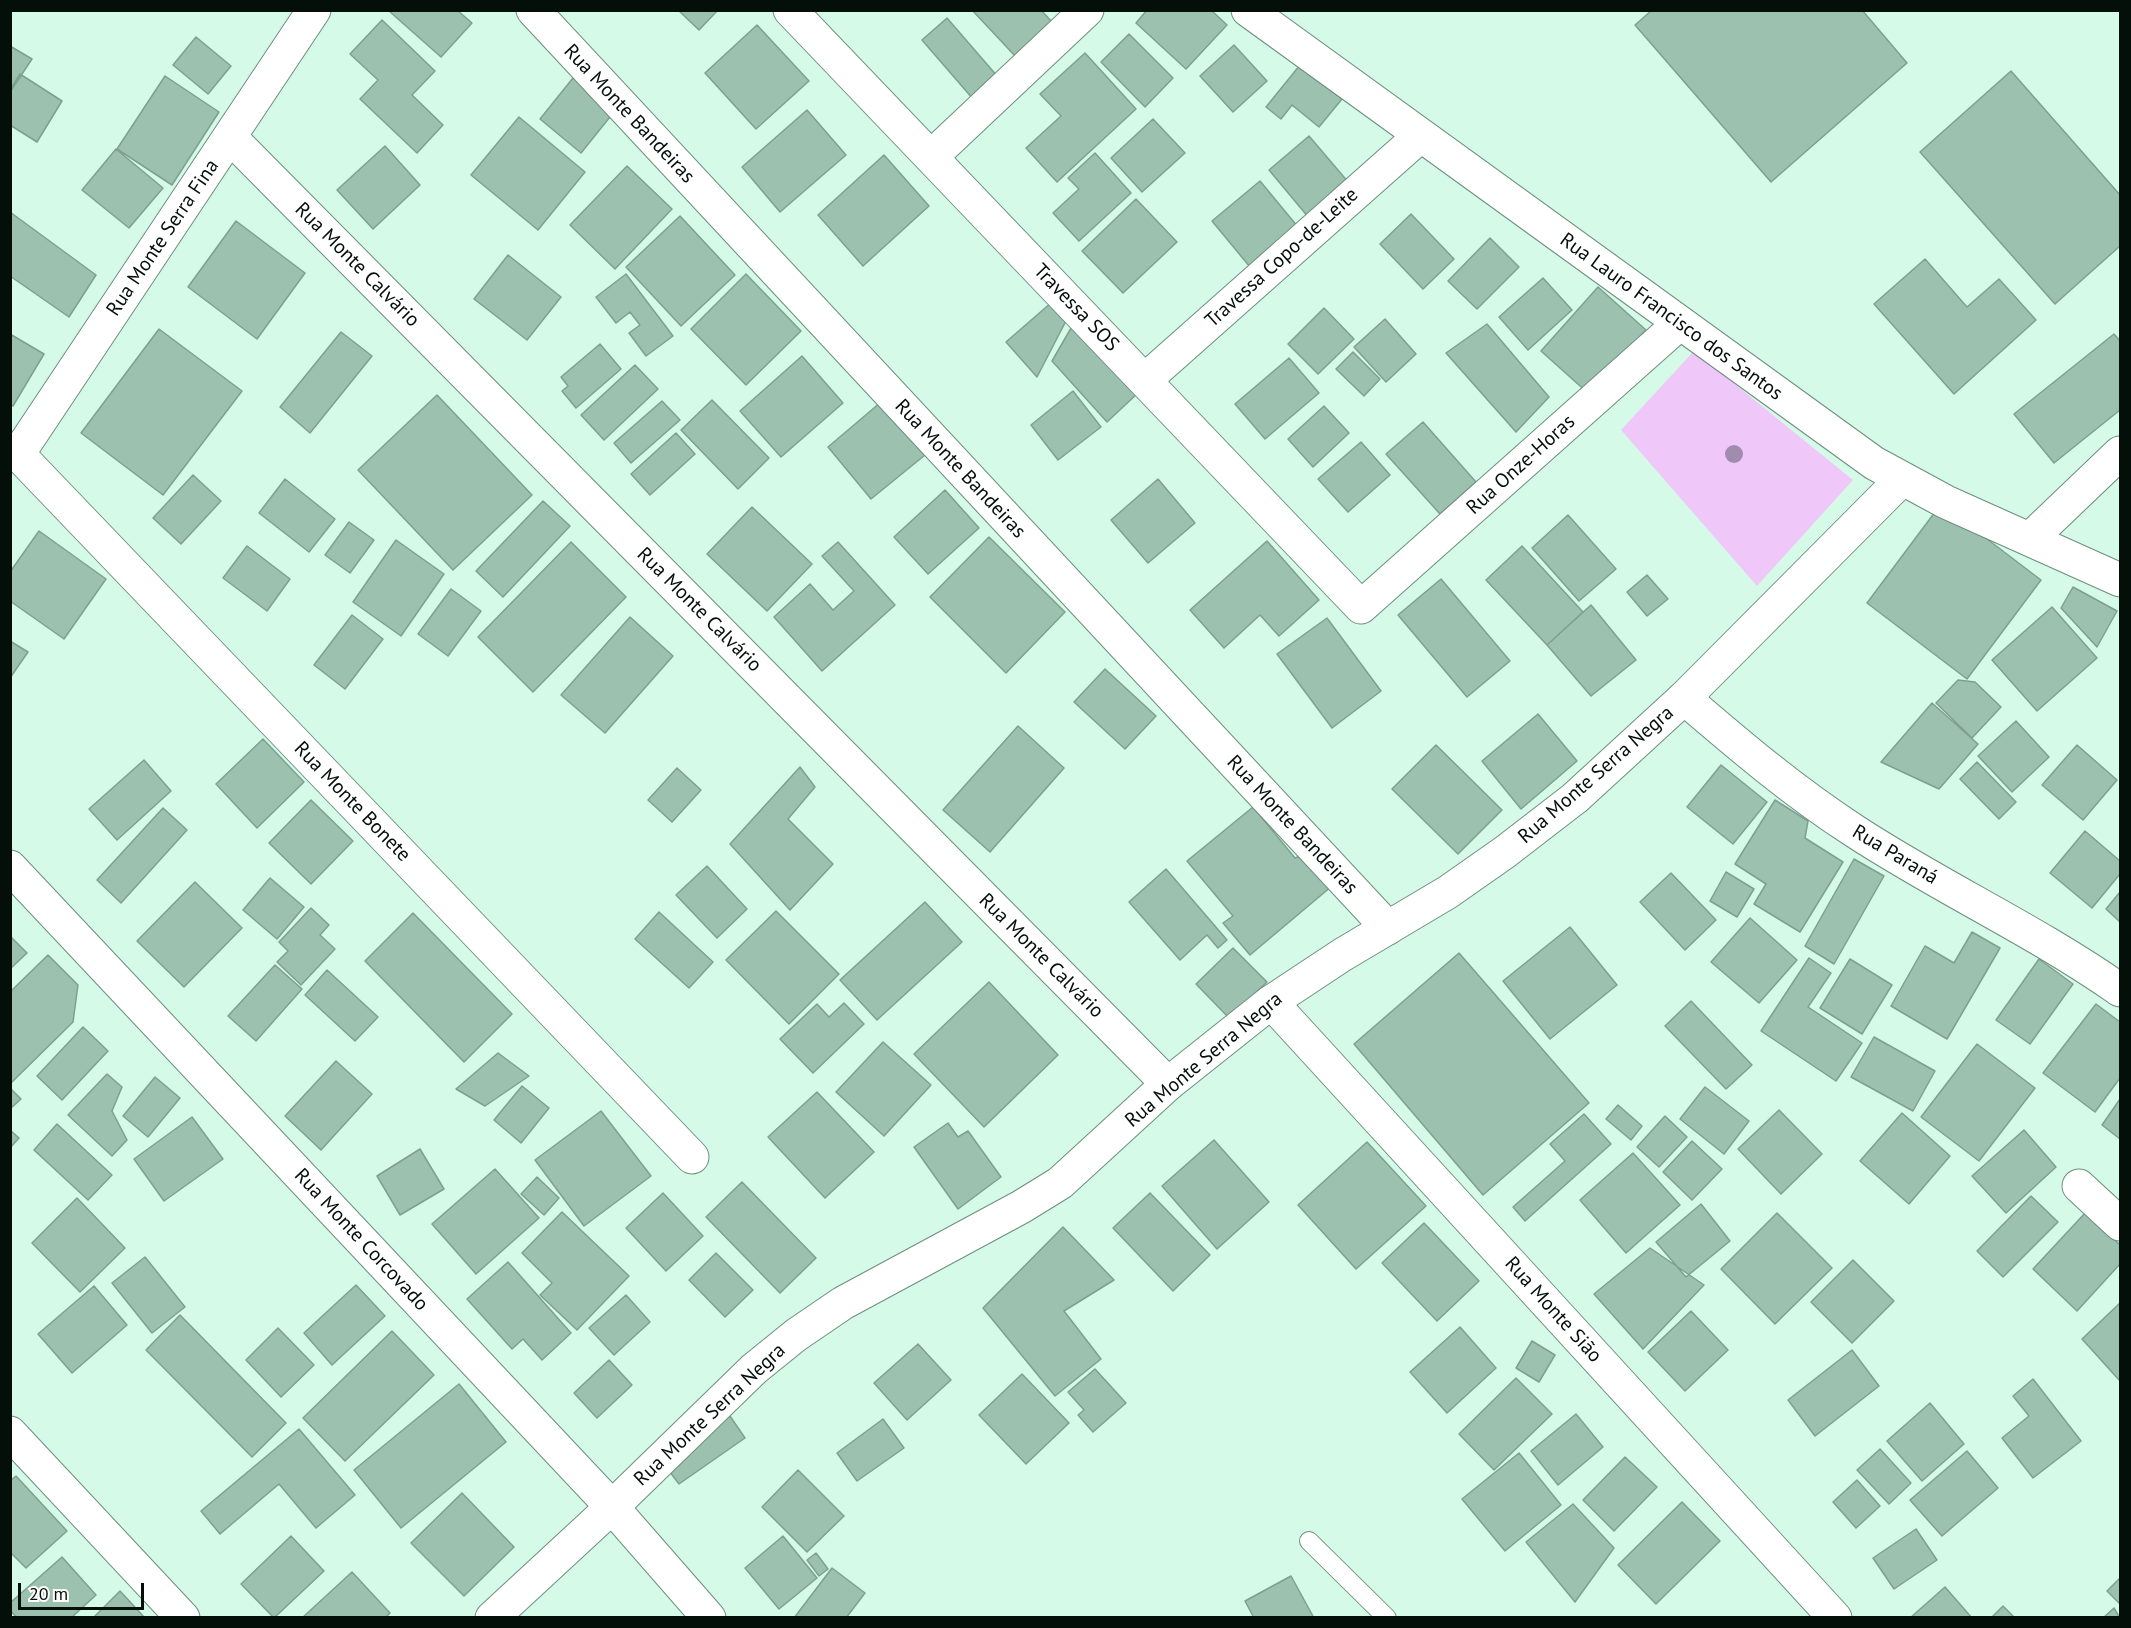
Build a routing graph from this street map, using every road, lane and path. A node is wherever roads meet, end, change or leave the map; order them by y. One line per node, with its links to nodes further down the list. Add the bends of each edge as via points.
1 (314, 10): 6 (street, Rua Monte Serra Fina)
2 (533, 10): 19 (street, Rua Monte Bandeiras)
3 (790, 10): 8 (street, Travessa SOS)
4 (1087, 10): 8 (street)
5 (1248, 10): 7 (street, Rua Lauro Francisco dos Santos)
6 (231, 136): 12 (street, Rua Monte Serra Fina); 22 (street, Rua Monte Calvário)
7 (1420, 136): 9 (street, Rua Lauro Francisco dos Santos); 10 (street, Travessa Copo-de-Leite)
8 (931, 157): 10 (street, Travessa SOS)
9 (1680, 323): 13 (street, Rua Lauro Francisco dos Santos); 16 (street, Rua Onze-Horas)
10 (1145, 380): 16 (street, Travessa SOS)
11 (2121, 453): 14 (street)
12 (13, 456): 23 (street, Rua Monte Bonete)
13 (1901, 480): 14 (street, Rua Lauro Francisco dos Santos); 17 (street, Rua Monte Serra Negra)
14 (2030, 539): 15 (street, Rua Lauro Francisco dos Santos)
15 (2121, 580)
16 (1361, 607)
17 (1684, 698): 19 (street, Rua Monte Serra Negra, via 1625,754 1505,852); 20 (street, Rua Paraná, via 1764,767 1856,832 2056,947)
18 (10, 867): 27 (street, Rua Monte Corcovado)
19 (1388, 928): 21 (street, Rua Monte Serra Negra)
20 (2121, 990)
21 (1270, 1002): 22 (street, Rua Monte Serra Negra); 33 (street, Rua Monte Sião)
22 (1168, 1084): 27 (street, Rua Monte Serra Negra, via 1060,1183 843,1303 796,1335 754,1369)
23 (692, 1157)
24 (2079, 1186): 25 (street)
25 (2121, 1224)
26 (10, 1433): 29 (street)
27 (612, 1507): 30 (street, Rua Monte Serra Negra); 31 (street, Rua Monte Corcovado)
28 (1309, 1540): 32 (lane)
29 (183, 1617)
30 (492, 1617)
31 (709, 1617)
32 (1387, 1617)
33 (1835, 1617)

